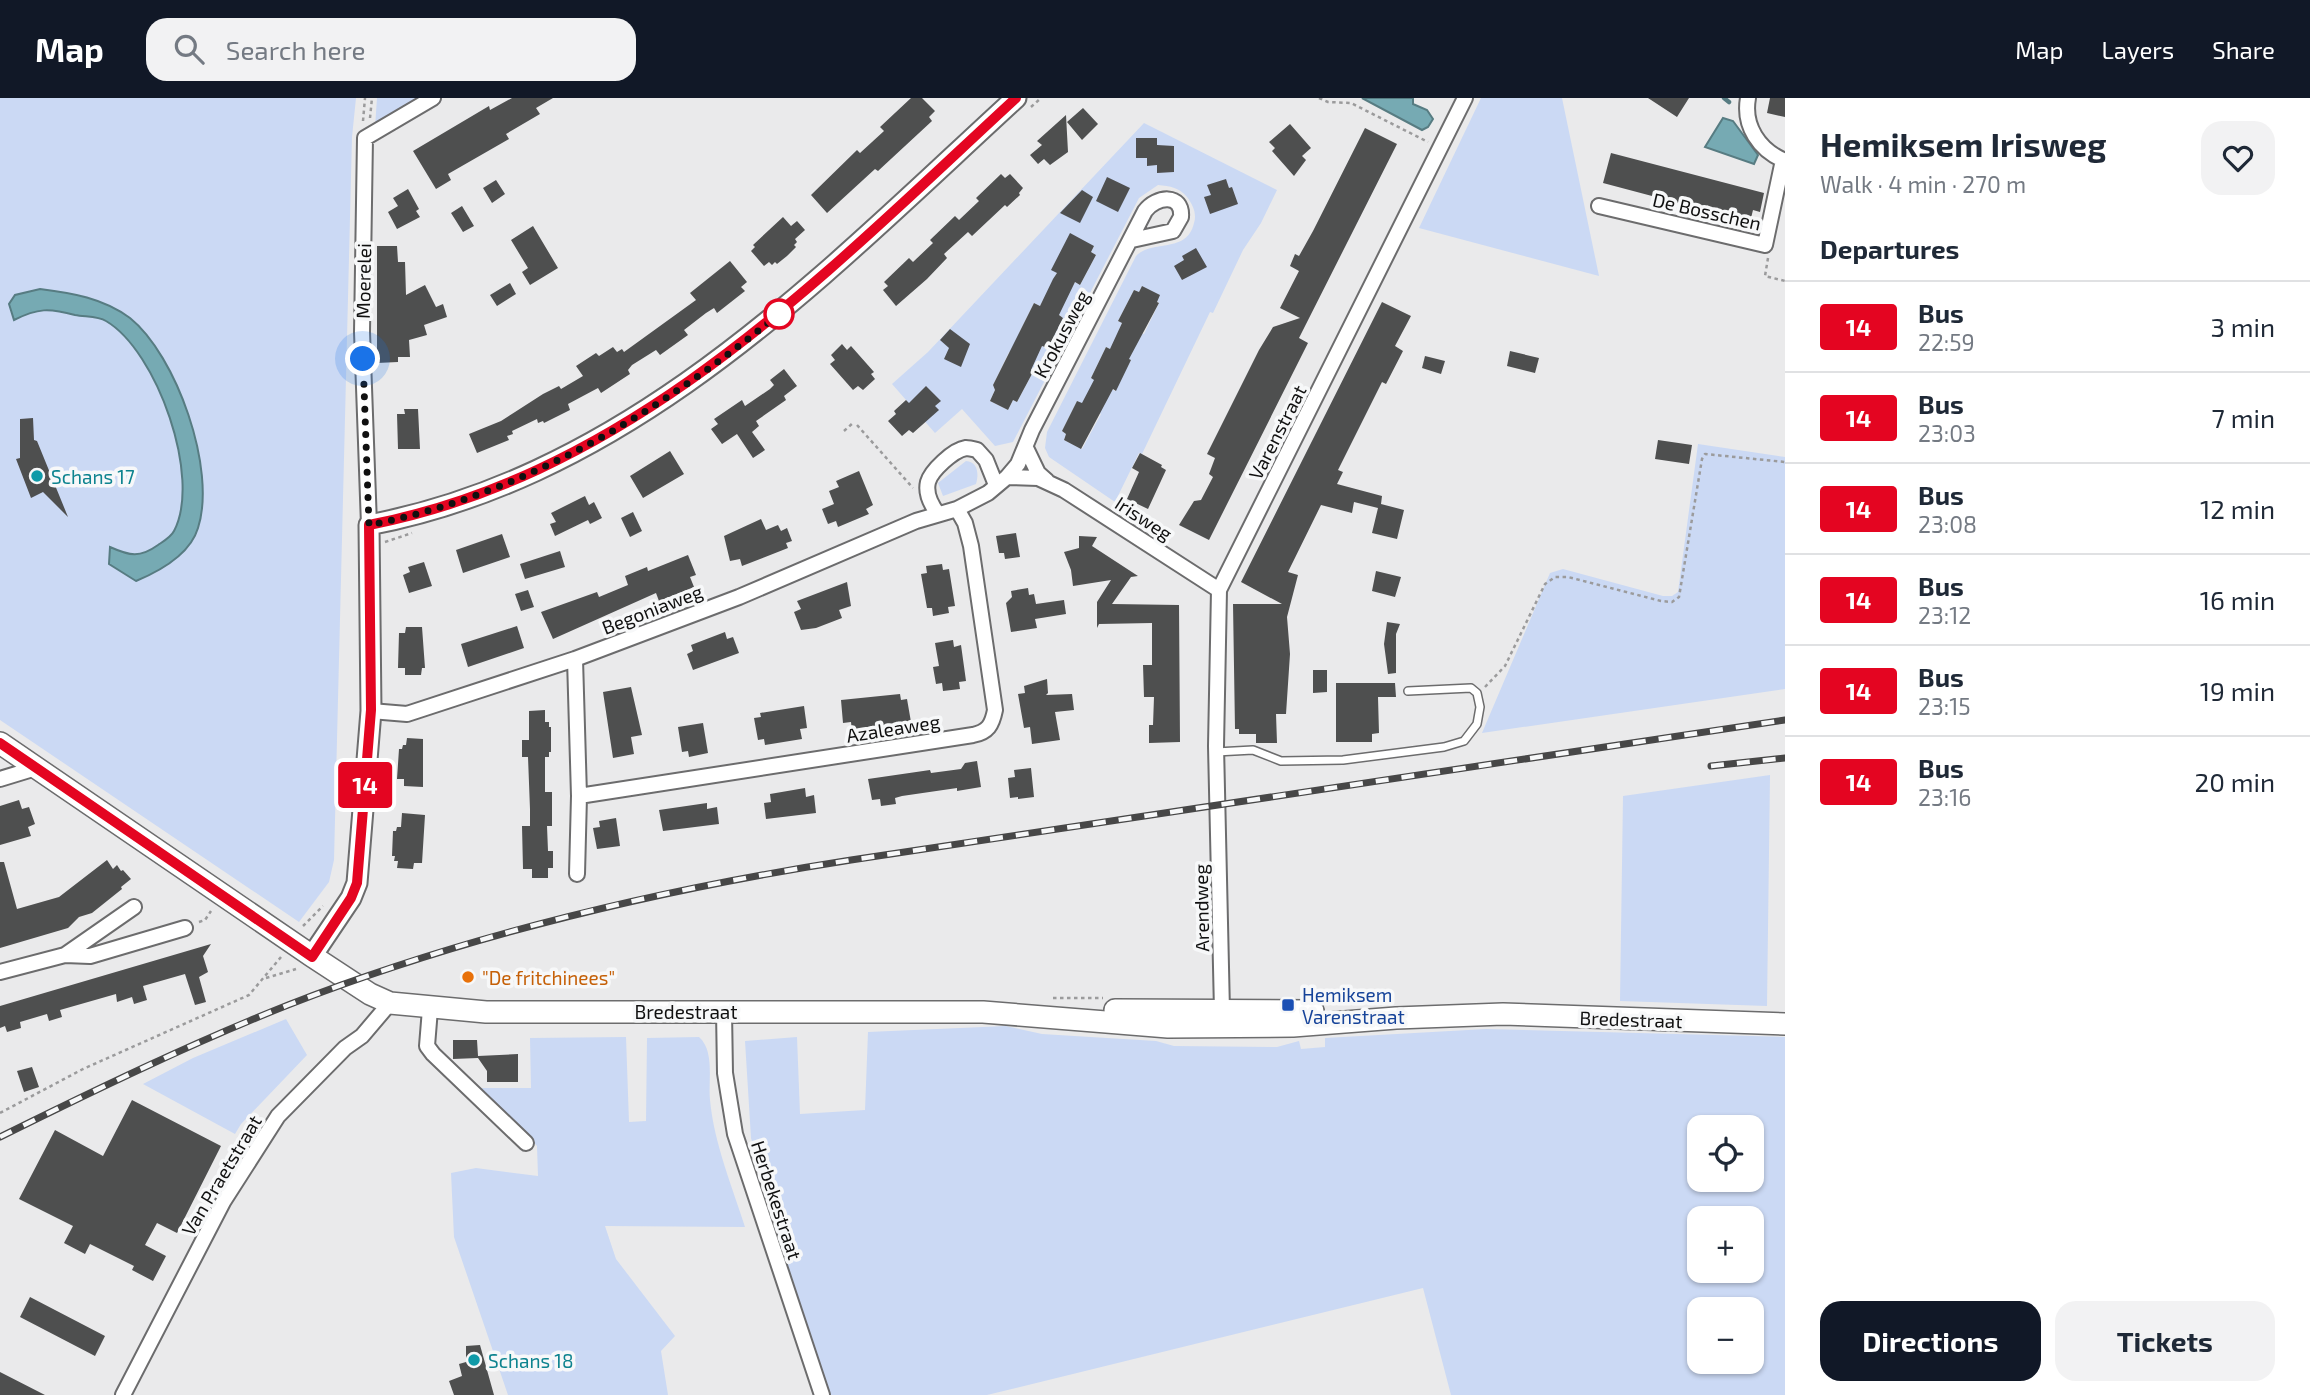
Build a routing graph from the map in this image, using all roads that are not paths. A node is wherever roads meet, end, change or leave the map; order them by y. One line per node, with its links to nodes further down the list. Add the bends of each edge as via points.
1 (433, 98): 13 (street, Moerelei, via 365,138 362,332)
2 (1016, 98): 13 (street, via 785,309 660,403 582,448 481,493 408,518)
3 (1465, 98): 14 (street, Varenstraat)
4 (1745, 100): 5 (street, via 1754,135 1769,153)
5 (1784, 160): 6 (street, De Bosschen, via 1765,245)
6 (1599, 206)
7 (1132, 240): 8 (street, Krokusweg)
8 (1026, 448): 9 (street); 10 (street, Irisweg)
9 (1001, 481): 10 (street, Irisweg, via 1024,477); 11 (street); 12 (street, via 977,450 965,448 955,453 927,483)
10 (1047, 481): 14 (street, Irisweg)
11 (957, 509): 12 (street); 22 (street, Azaleaweg, via 971,546 995,710 993,722 983,733)
12 (938, 514): 15 (street, Begoniaweg)
13 (369, 525): 17 (street, Moerelei)
14 (1219, 590): 19 (street, Varenstraat)
15 (575, 659): 17 (street, Begoniaweg, via 407,713); 22 (street)
16 (1408, 691): 19 (lane, via 1472,688 1480,707 1477,724 1464,741 1444,747 1343,760 1282,761 1253,750)
17 (371, 710): 28 (street, Moerelei, via 357,883)
18 (0, 743): 20 (main road, Bredestraat)
19 (1216, 752): 23 (street, Varenstraat)
20 (36, 768): 21 (street); 28 (main road, Bredestraat)
21 (0, 779)
22 (579, 796): 24 (street)
23 (1218, 805): 33 (street, Arendweg)
24 (578, 874)
25 (134, 907): 27 (street)
26 (185, 928): 27 (street, via 90,956)
27 (65, 955): 29 (street)
28 (305, 962): 30 (main road, Bredestraat)
29 (0, 972)
30 (390, 1003): 31 (main road, Bredestraat); 38 (street, Van Praetstraat, via 278,1116 223,1202)
31 (430, 1009): 32 (main road, Bredestraat); 37 (street, via 427,1046)
32 (724, 1011): 34 (main road, Bredestraat); 39 (street, Herbekestraat, via 734,1134)
33 (1222, 1011): 34 (main road, Bredestraat); 35 (main road, Bredestraat, via 1419,1010)
34 (983, 1012): 35 (main road, Bredestraat, via 1168,1027)
35 (1478, 1015): 36 (main road, Bredestraat)
36 (1785, 1024)
37 (526, 1143)
38 (123, 1395)
39 (822, 1395)

